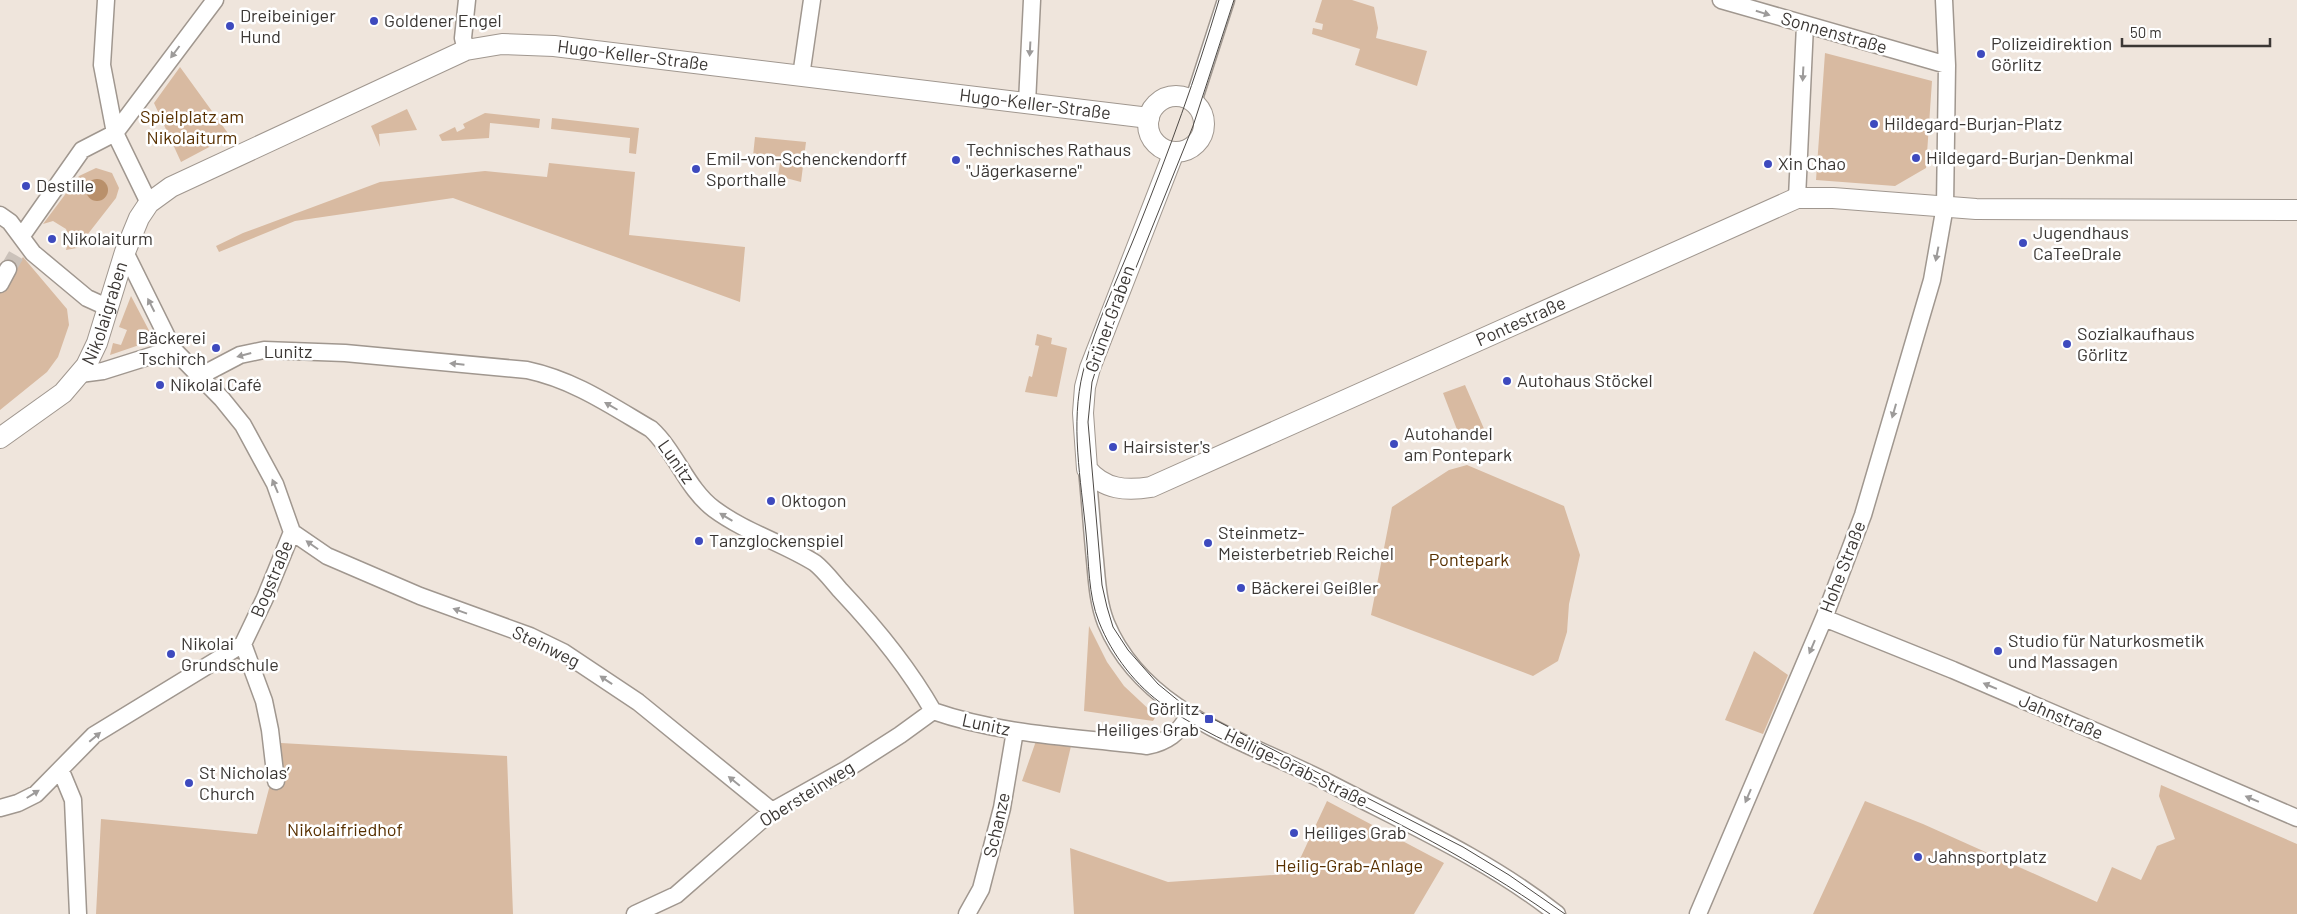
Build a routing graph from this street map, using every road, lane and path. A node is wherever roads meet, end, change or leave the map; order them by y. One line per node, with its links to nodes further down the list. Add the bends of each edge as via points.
1 (106, 0): 17 (street, via 102,65)
2 (216, 0): 9 (street)
3 (467, 0): 11 (street, via 463,38)
4 (812, 0): 13 (street)
5 (1032, 0): 15 (street, one-way to 15)
6 (1226, 0): 14 (street)
7 (1721, 0): 10 (street, Sonnenstraße, one-way to 10)
8 (1944, 0): 12 (street, Hohe Straße)
9 (204, 7): 17 (street, one-way to 17)
10 (1805, 25): 12 (street, Sonnenstraße); 19 (street, one-way to 19)
11 (466, 50): 13 (street, Hugo-Keller-Straße, via 502,44 554,46); 20 (street, Hugo-Keller-Straße, via 171,187)
12 (1947, 65): 21 (street, Hohe Straße)
13 (801, 76): 15 (street, Hugo-Keller-Straße)
14 (1193, 102): 16 (street, via 1180,97 1164,99 1152,110); 18 (street, via 1202,113 1204,131 1194,146)
15 (1027, 103): 16 (street, Hugo-Keller-Straße)
16 (1149, 118): 18 (street, via 1152,138 1162,148)
17 (115, 133): 20 (street); 24 (street, via 82,150)
18 (1174, 152): 33 (street, Grüner Graben, via 1090,368 1083,413)
19 (1797, 198): 21 (street, Pontestraße); 33 (street, Pontestraße, via 1151,487 1132,490 1106,484)
20 (149, 203): 25 (street, Nikolaigraben)
21 (1945, 206): 22 (street, Pontestraße, via 2066,211); 35 (street, Hohe Straße, one-way to 35, via 1924,308 1863,515)
22 (2297, 210)
23 (0, 215): 24 (street, via 10,222)
24 (21, 242): 28 (street, via 87,298)
25 (125, 252): 28 (street, Nikolaigraben); 29 (street, Nikolaigraben, one-way to 25)
26 (8, 269): 27 (street)
27 (0, 284)
28 (110, 308): 30 (street, Nikolaigraben, via 97,343)
29 (173, 349): 30 (street, Nikolaigraben, via 112,369); 31 (street, Bogstraße)
30 (80, 374): 32 (street, Nikolaigraben, via 62,393)
31 (200, 376): 34 (street, Bogstraße, one-way to 31, via 275,484 243,425); 37 (street, Lunitz, one-way to 31, via 916,682 858,608 816,564 714,509 701,497 651,429 575,385 527,370 345,353 264,350 232,358)
32 (0, 438)
33 (1087, 469): 38 (street, Heilige-Grab-Straße, via 1099,599 1105,621 1140,675 1164,698)
34 (292, 532): 36 (street, Bogstraße); 43 (street, Steinweg, one-way to 34, via 638,702 563,652 327,556)
35 (1824, 618): 44 (street, Jahnstraße, one-way to 35); 49 (street, Hohe Straße, one-way to 49)
36 (242, 644): 40 (street, one-way to 36, via 94,735); 41 (street, via 266,711)
37 (933, 711): 39 (street, Lunitz, via 961,721); 43 (street, Obersteinweg, via 900,736)
38 (1189, 715): 39 (street, Lunitz, via 1176,732 1160,743 1147,746); 48 (street, Heilige-Grab-Straße, via 1456,849)
39 (1016, 732): 47 (street, Schanze, via 1002,808 981,889)
40 (61, 771): 42 (street, one-way to 40, via 36,794); 45 (street, via 73,800)
41 (276, 781)
42 (0, 808)
43 (772, 812): 46 (street, Obersteinweg, via 676,894)
44 (2297, 818)
45 (78, 914)
46 (636, 914)
47 (967, 914)
48 (1557, 914)
49 (1698, 914)

